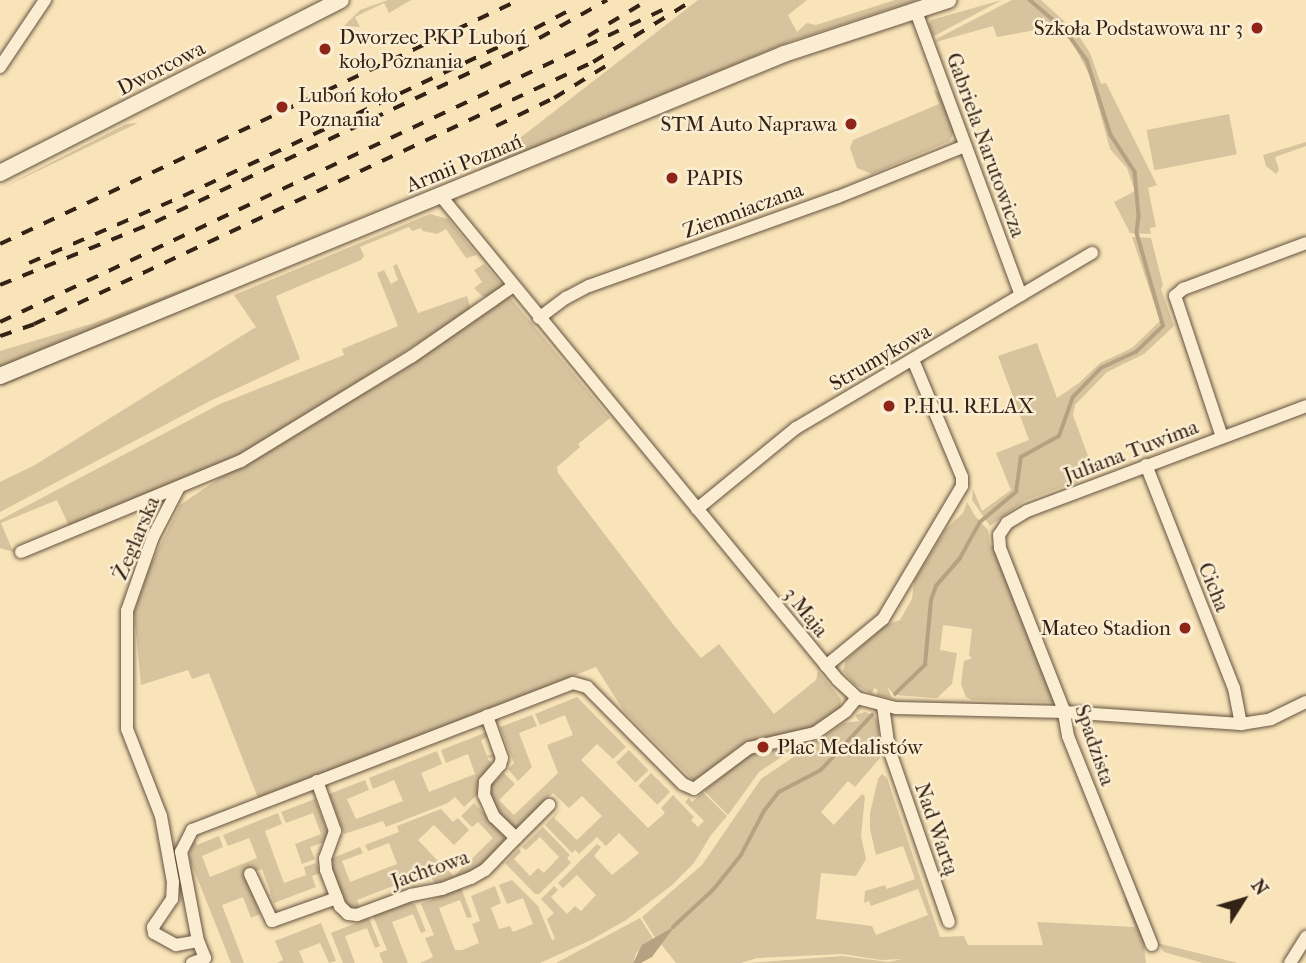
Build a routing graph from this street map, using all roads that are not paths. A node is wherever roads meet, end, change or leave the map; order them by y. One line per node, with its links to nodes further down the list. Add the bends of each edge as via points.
1 (46, 0): 5 (street)
2 (341, 0): 7 (main road, Dworcowa)
3 (948, 0): 4 (main road, Armii Poznań)
4 (915, 9): 6 (street, Gabriela Narutowicza); 8 (main road, Armii Poznań, via 784,54)
5 (0, 67)
6 (965, 146): 12 (street, Gabriela Narutowicza); 13 (street, Ziemniaczana, via 589,286)
7 (0, 173)
8 (440, 195): 11 (street, 3 Maja); 15 (main road, Armii Poznań)
9 (1306, 243): 17 (street, via 1175,296)
10 (1092, 253): 12 (street, Strumykowa)
11 (513, 286): 13 (street, 3 Maja); 19 (street, Żeglarska, via 411,357 248,457)
12 (1021, 295): 14 (street, Strumykowa)
13 (539, 318): 20 (street, 3 Maja)
14 (913, 360): 20 (street, Strumykowa, via 796,428); 23 (street, via 962,486 883,619)
15 (0, 376)
16 (1306, 407): 17 (street, Juliana Tuwima)
17 (1223, 437): 18 (street, Juliana Tuwima)
18 (1146, 465): 22 (street, Juliana Tuwima, via 1020,514 999,535); 29 (street, Cicha, via 1234,688)
19 (178, 488): 21 (street); 37 (street, Żeglarska, via 153,537 127,611 127,729 161,816 173,882 172,899 153,927 154,933 176,945)
20 (697, 509): 23 (street, 3 Maja)
21 (21, 552)
22 (1003, 556): 27 (street, Spadzista)
23 (826, 666): 24 (street, 3 Maja)
24 (857, 698): 26 (street, 3 Maja); 28 (street, via 823,728 801,738 749,748 694,789 683,784 582,684 569,684)
25 (1306, 702): 29 (street, 3 Maja, via 1271,719)
26 (883, 706): 27 (street, 3 Maja); 35 (street, Nad Wartą, via 889,749)
27 (1064, 712): 29 (street, 3 Maja); 38 (street, Spadzista, via 1068,736)
28 (487, 716): 30 (street); 32 (street, via 502,758 485,782 484,796 494,817)
29 (1241, 724)
30 (317, 781): 34 (street, via 335,831 324,864); 37 (street, via 189,833 181,852)
31 (549, 805): 32 (street)
32 (516, 838): 34 (street, Jachtowa, via 481,873 442,889 357,915 348,915)
33 (250, 874): 34 (street, via 272,921)
34 (337, 898)
35 (949, 922)
36 (1306, 937): 40 (street)
37 (198, 941): 39 (street, via 205,958)
38 (1152, 945)
39 (192, 963)
40 (1290, 963)

